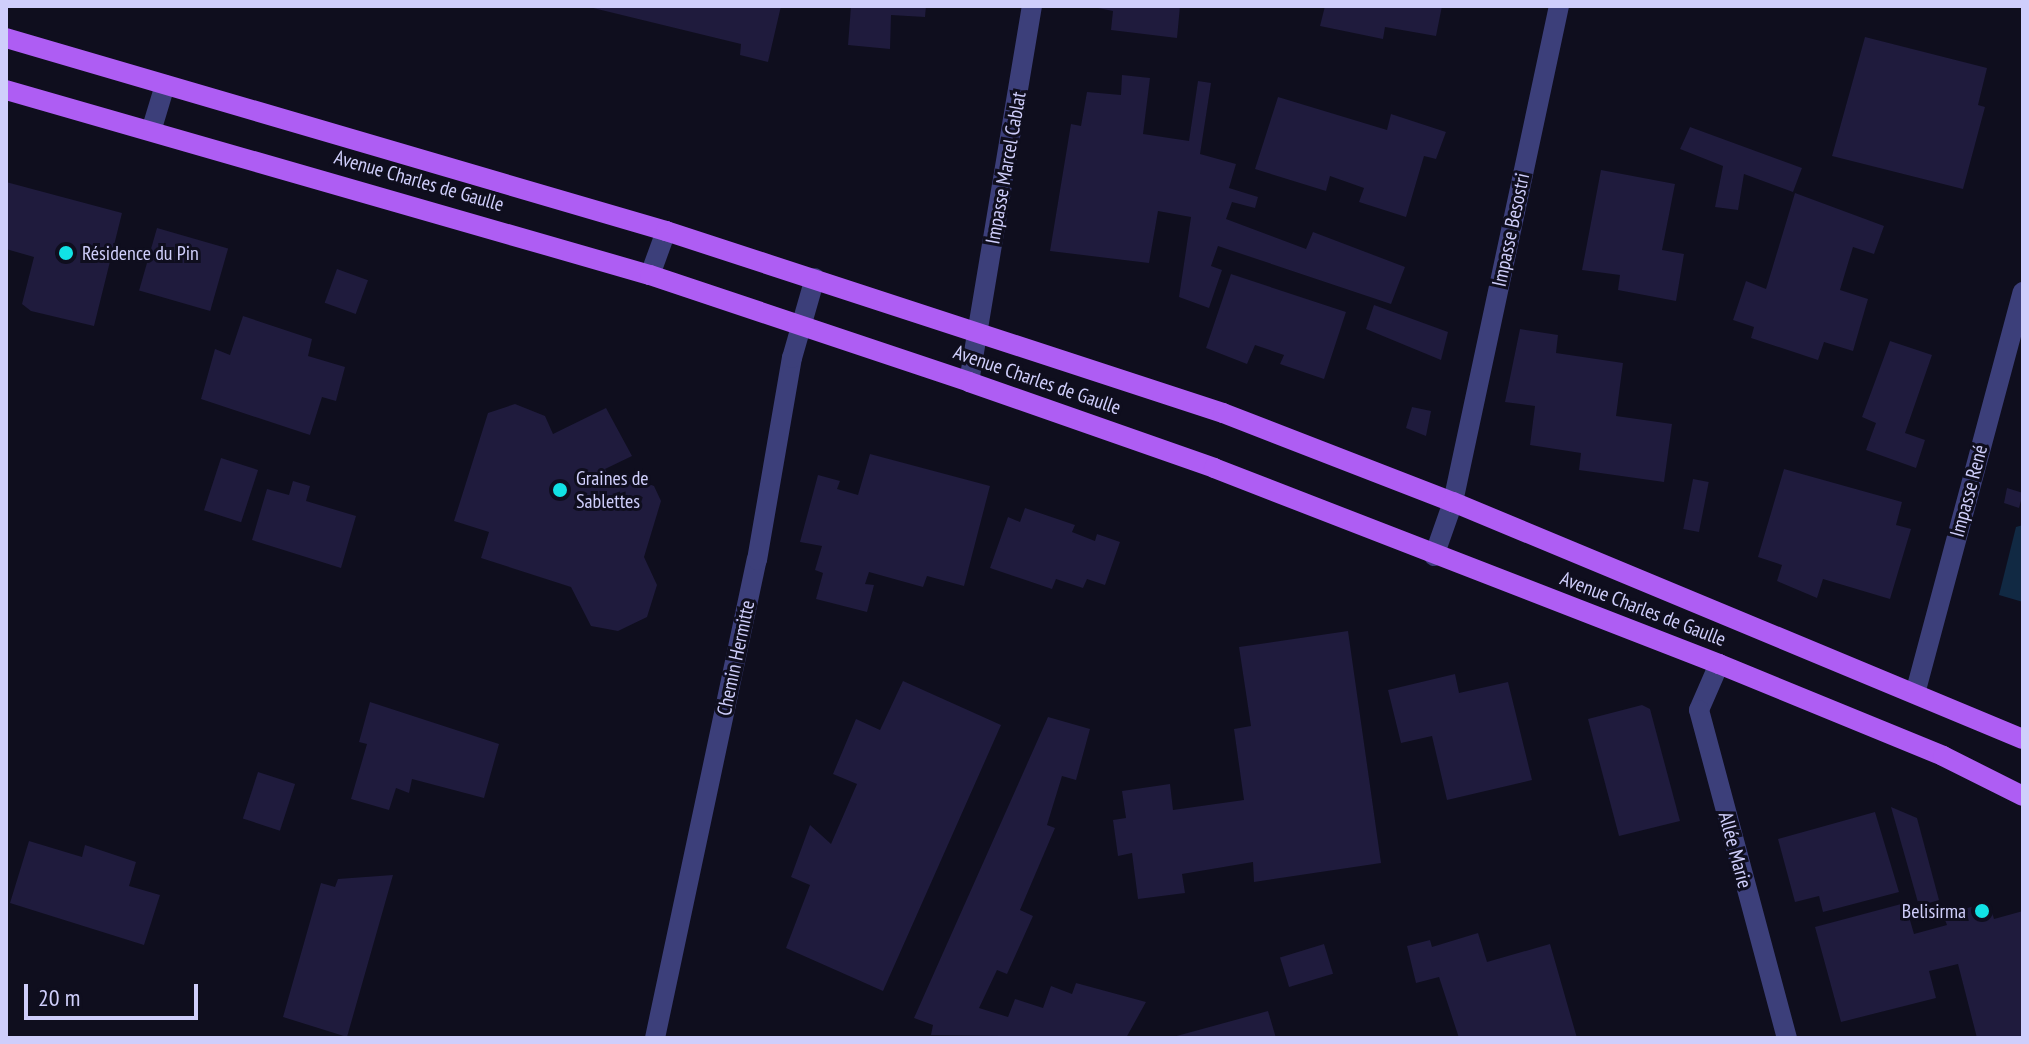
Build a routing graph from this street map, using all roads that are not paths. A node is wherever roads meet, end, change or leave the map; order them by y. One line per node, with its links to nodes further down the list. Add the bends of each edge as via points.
1 (1032, 6): 12 (street, Impasse Marcel Cablat)
2 (1559, 6): 14 (street, Impasse Besostri)
3 (6, 38): 4 (main road, Avenue Charles de Gaulle)
4 (165, 85): 6 (street); 7 (main road, Avenue Charles de Gaulle)
5 (6, 90): 6 (main road, Avenue Charles de Gaulle)
6 (152, 128): 8 (main road, Avenue Charles de Gaulle)
7 (666, 231): 8 (street); 9 (main road, Avenue Charles de Gaulle)
8 (650, 275): 11 (main road, Avenue Charles de Gaulle)
9 (815, 278): 11 (street, Chemin Hermitte); 12 (main road, Avenue Charles de Gaulle)
10 (2023, 292): 17 (street, Impasse René)
11 (803, 325): 13 (main road, Avenue Charles de Gaulle); 20 (street, Chemin Hermitte, via 792,358 757,560)
12 (978, 329): 13 (street, Impasse Marcel Cablat); 14 (main road, Avenue Charles de Gaulle, via 1223,413)
13 (969, 382): 15 (main road, Avenue Charles de Gaulle, via 1214,468)
14 (1453, 502): 15 (street, Impasse Besostri); 17 (main road, Avenue Charles de Gaulle)
15 (1434, 556): 16 (main road, Avenue Charles de Gaulle)
16 (1719, 664): 19 (main road, Avenue Charles de Gaulle, via 1943,756); 21 (street, Allée Marie, via 1699,710)
17 (1916, 690): 18 (main road, Avenue Charles de Gaulle)
18 (2023, 739)
19 (2023, 796)
20 (655, 1038)
21 (1787, 1038)

